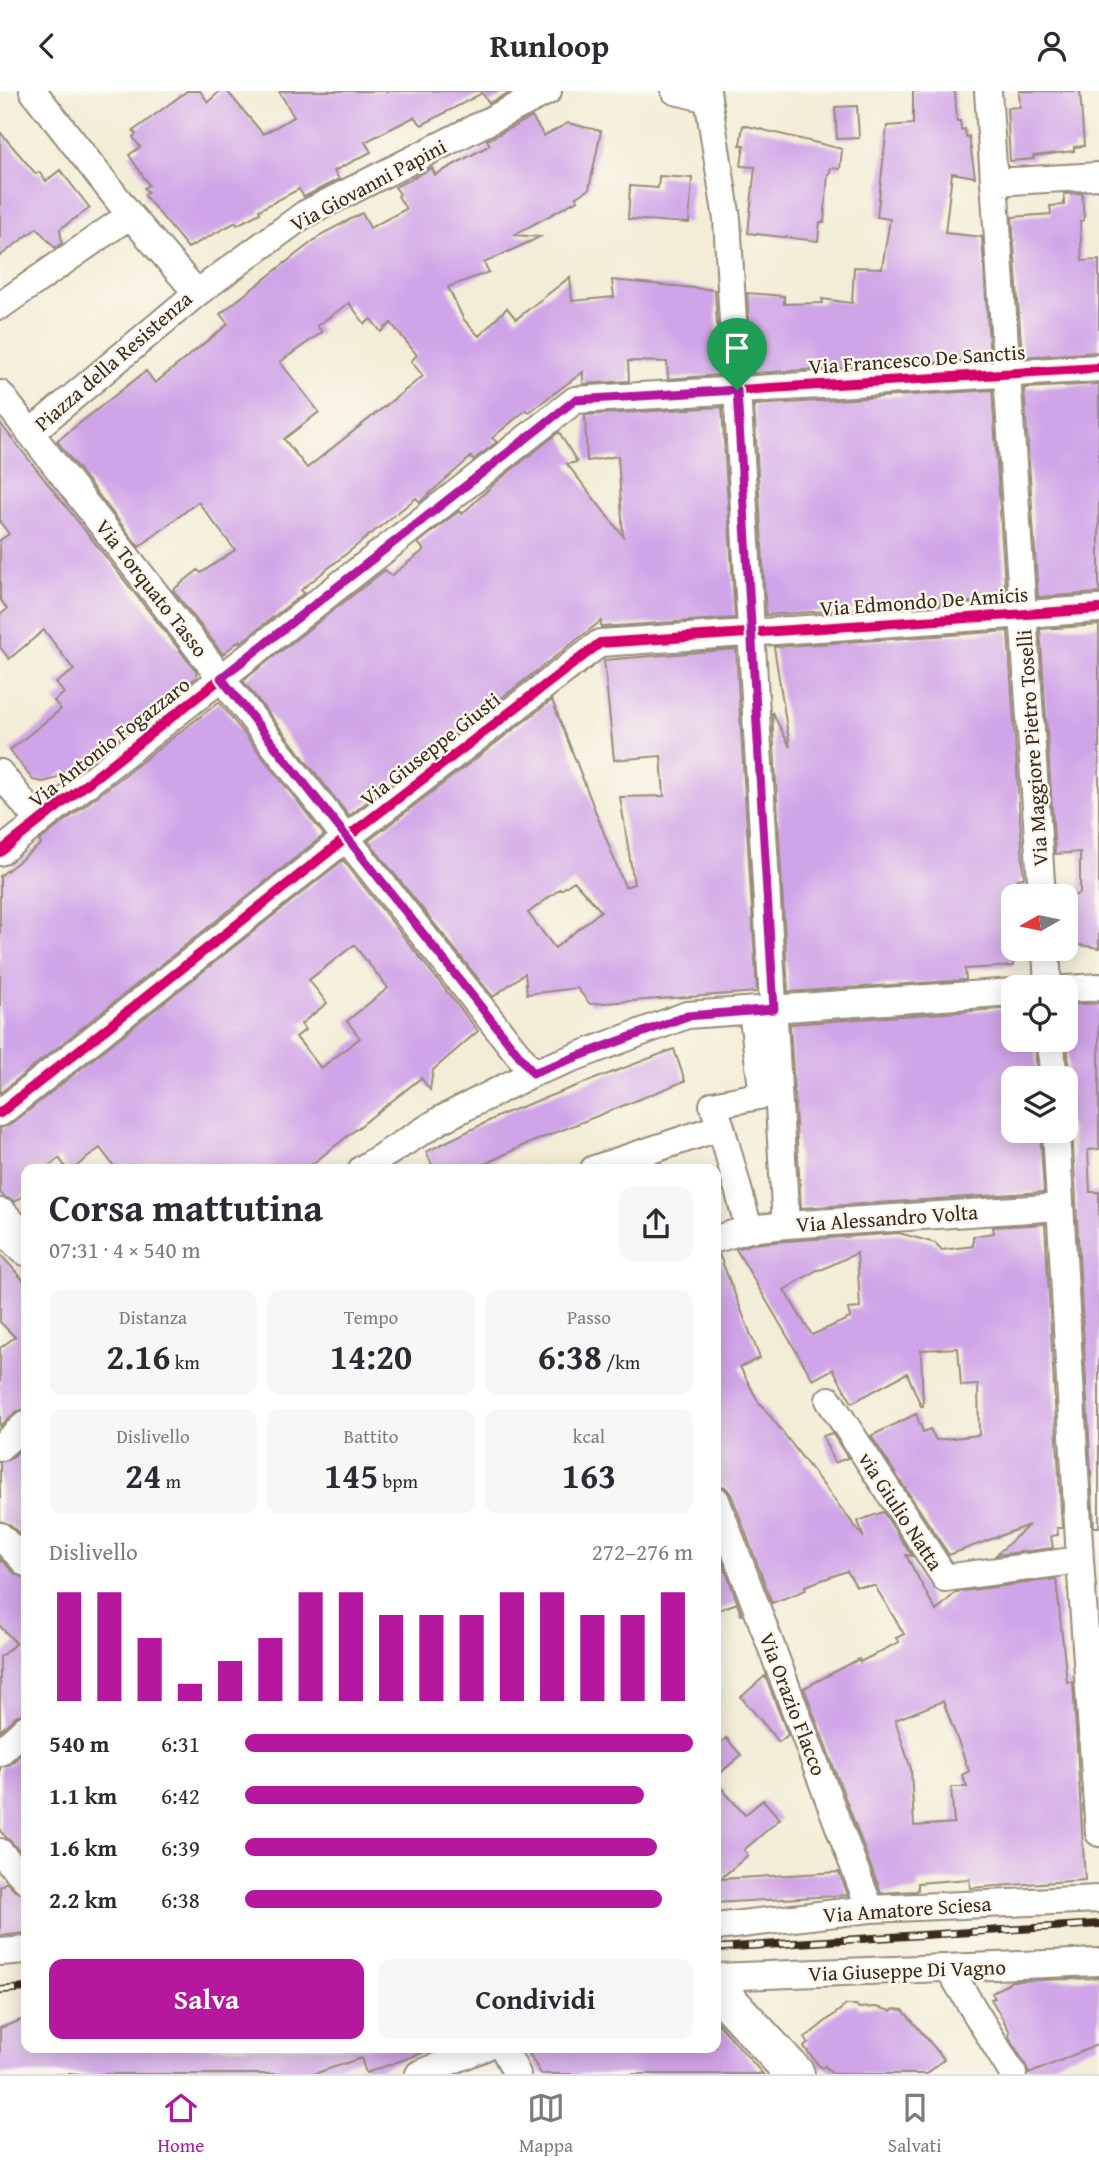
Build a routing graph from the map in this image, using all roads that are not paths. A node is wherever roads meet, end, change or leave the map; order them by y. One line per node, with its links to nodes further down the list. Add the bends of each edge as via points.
1 (33, 91): 8 (street, Piazza della Resistenza)
2 (548, 91): 9 (street, Via Giovanni Papini, via 305,214)
3 (675, 91): 5 (street)
4 (988, 91): 7 (street, Via Maggiore Pietro Toselli)
5 (707, 95): 13 (street, via 727,219)
6 (1099, 176): 7 (street)
7 (994, 181): 12 (street, Via Maggiore Pietro Toselli)
8 (130, 215): 9 (street, Piazza della Resistenza); 10 (street)
9 (197, 293): 15 (street, Piazza della Resistenza)
10 (0, 306)
11 (1099, 368): 12 (street, Via Francesco De Sanctis)
12 (1007, 373): 13 (street, Via Francesco De Sanctis); 17 (street, Via Maggiore Pietro Toselli)
13 (737, 390): 18 (street); 19 (street, Via Antonio Fogazzaro, via 575,400)
14 (0, 394): 15 (street, Piazza della Resistenza)
15 (30, 433): 19 (street, Via Torquato Tasso)
16 (1099, 609): 17 (street, Via Edmondo De Amicis)
17 (1023, 614): 18 (street, Via Edmondo De Amicis); 24 (street, Via Maggiore Pietro Toselli)
18 (752, 633): 22 (street, Via Giuseppe Giusti, via 600,643); 28 (street)
19 (221, 678): 21 (street, Via Antonio Fogazzaro); 22 (street, Via Torquato Tasso)
20 (0, 773): 21 (street)
21 (39, 822): 23 (street, Via Antonio Fogazzaro)
22 (346, 838): 29 (street, Via Torquato Tasso); 30 (street, Via Giuseppe Giusti)
23 (0, 852)
24 (1041, 884)
25 (1099, 987): 26 (street)
26 (1078, 988)
27 (1001, 993): 28 (street)
28 (763, 1010): 29 (street, via 687,1016); 31 (street, via 763,1095 713,1105); 37 (street)
29 (533, 1073): 33 (street, via 442,1119)
30 (0, 1113)
31 (721, 1127): 34 (street); 38 (street)
32 (1057, 1143): 35 (street)
33 (370, 1164)
34 (609, 1164)
35 (1060, 1207): 37 (street, Via Alessandro Volta); 47 (street)
36 (0, 1218): 40 (street)
37 (786, 1225): 38 (street, Via Alessandro Volta)
38 (749, 1229): 39 (street, Via Alessandro Volta)
39 (721, 1237)
40 (21, 1241)
41 (829, 1400): 47 (street, via Giulio Natta, via 945,1578)
42 (21, 1428): 43 (street)
43 (0, 1447)
44 (721, 1513): 54 (street, Via Orazio Flacco)
45 (0, 1536): 46 (street)
46 (21, 1558)
47 (1080, 1560): 50 (street)
48 (21, 1733): 49 (street)
49 (0, 1752)
50 (1099, 1833)
51 (0, 1851): 52 (street)
52 (21, 1874)
53 (1099, 1899): 54 (street, Via Amatore Sciesa)
54 (870, 1909): 55 (street, Via Amatore Sciesa)
55 (721, 1926)
56 (21, 1950): 57 (street)
57 (0, 1952)
58 (1099, 1962): 59 (street, Via Giuseppe Di Vagno)
59 (949, 1969): 60 (street, Via Giuseppe Di Vagno); 67 (street)
60 (721, 1977)
61 (721, 1993): 66 (street)
62 (472, 2053): 64 (street)
63 (506, 2053): 65 (street)
64 (428, 2073)
65 (517, 2074)
66 (796, 2074)
67 (1013, 2074)

